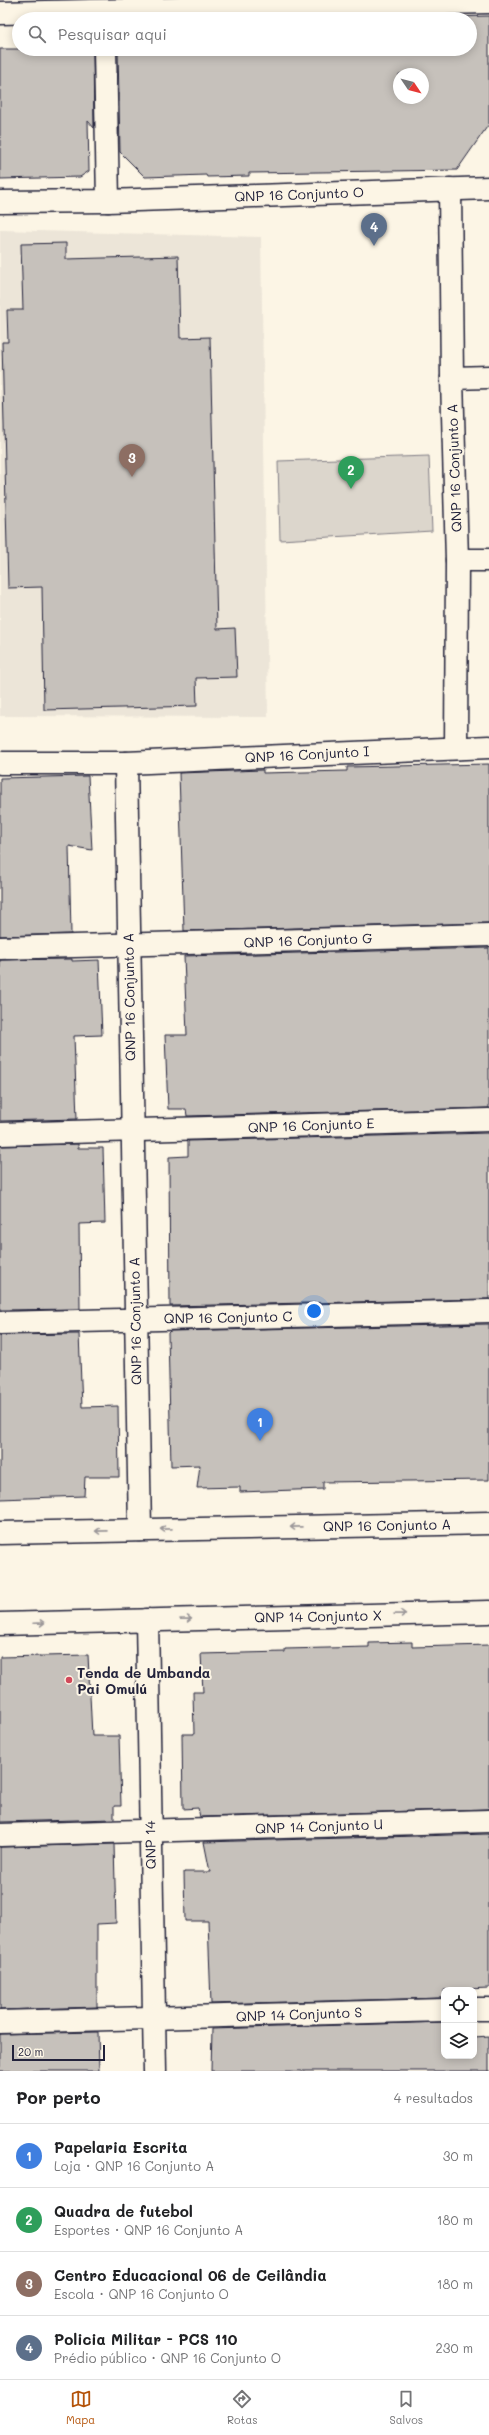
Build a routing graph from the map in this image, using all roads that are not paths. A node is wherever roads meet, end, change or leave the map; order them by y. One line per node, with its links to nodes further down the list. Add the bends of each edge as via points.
1 (489, 2): 2 (street)
2 (104, 10): 3 (street)
3 (35, 12)
4 (0, 13): 5 (street)
5 (12, 13)
6 (105, 56): 9 (street)
7 (489, 188): 8 (street, QNP 16 Conjunto O)
8 (450, 189): 9 (street, QNP 16 Conjunto O); 12 (street, QNP 16 Conjunto A)
9 (108, 201): 10 (street, QNP 16 Conjunto O)
10 (0, 202)
11 (489, 377): 12 (street)
12 (452, 378): 13 (street, QNP 16 Conjunto A)
13 (457, 560): 14 (street); 16 (street, QNP 16 Conjunto A)
14 (489, 560)
15 (489, 747): 16 (street, QNP 16 Conjunto I)
16 (456, 748): 18 (street, QNP 16 Conjunto I)
17 (0, 763): 18 (street, QNP 16 Conjunto I)
18 (126, 763): 20 (street, QNP 16 Conjunto A)
19 (489, 935): 20 (street, QNP 16 Conjunto G)
20 (128, 945): 21 (street, QNP 16 Conjunto G); 23 (street, QNP 16 Conjunto A)
21 (0, 948)
22 (489, 1120): 23 (street, QNP 16 Conjunto E)
23 (132, 1130): 24 (street, QNP 16 Conjunto E); 26 (street, QNP 16 Conjunto A)
24 (0, 1134)
25 (489, 1311): 26 (street, QNP 16 Conjunto C)
26 (135, 1320): 27 (street, QNP 16 Conjunto C); 29 (street, QNP 16 Conjunto A)
27 (0, 1323)
28 (489, 1523): 29 (street, QNP 16 Conjunto A, one-way to 29)
29 (140, 1530): 30 (street, one-way to 30)
30 (0, 1533)
31 (489, 1612): 32 (street, QNP 14 Conjunto X, one-way to 31)
32 (147, 1620): 33 (street, QNP 14 Conjunto X, one-way to 32); 35 (street, QNP 14)
33 (0, 1624)
34 (489, 1821): 35 (street, QNP 14 Conjunto U)
35 (149, 1832): 36 (street, QNP 14 Conjunto U); 40 (street, QNP 14)
36 (0, 1835)
37 (477, 2009): 38 (street)
38 (489, 2009)
39 (441, 2010): 40 (street, QNP 14 Conjunto S)
40 (154, 2018): 41 (street, QNP 14 Conjunto S); 42 (street, QNP 14)
41 (0, 2022)
42 (155, 2071)

